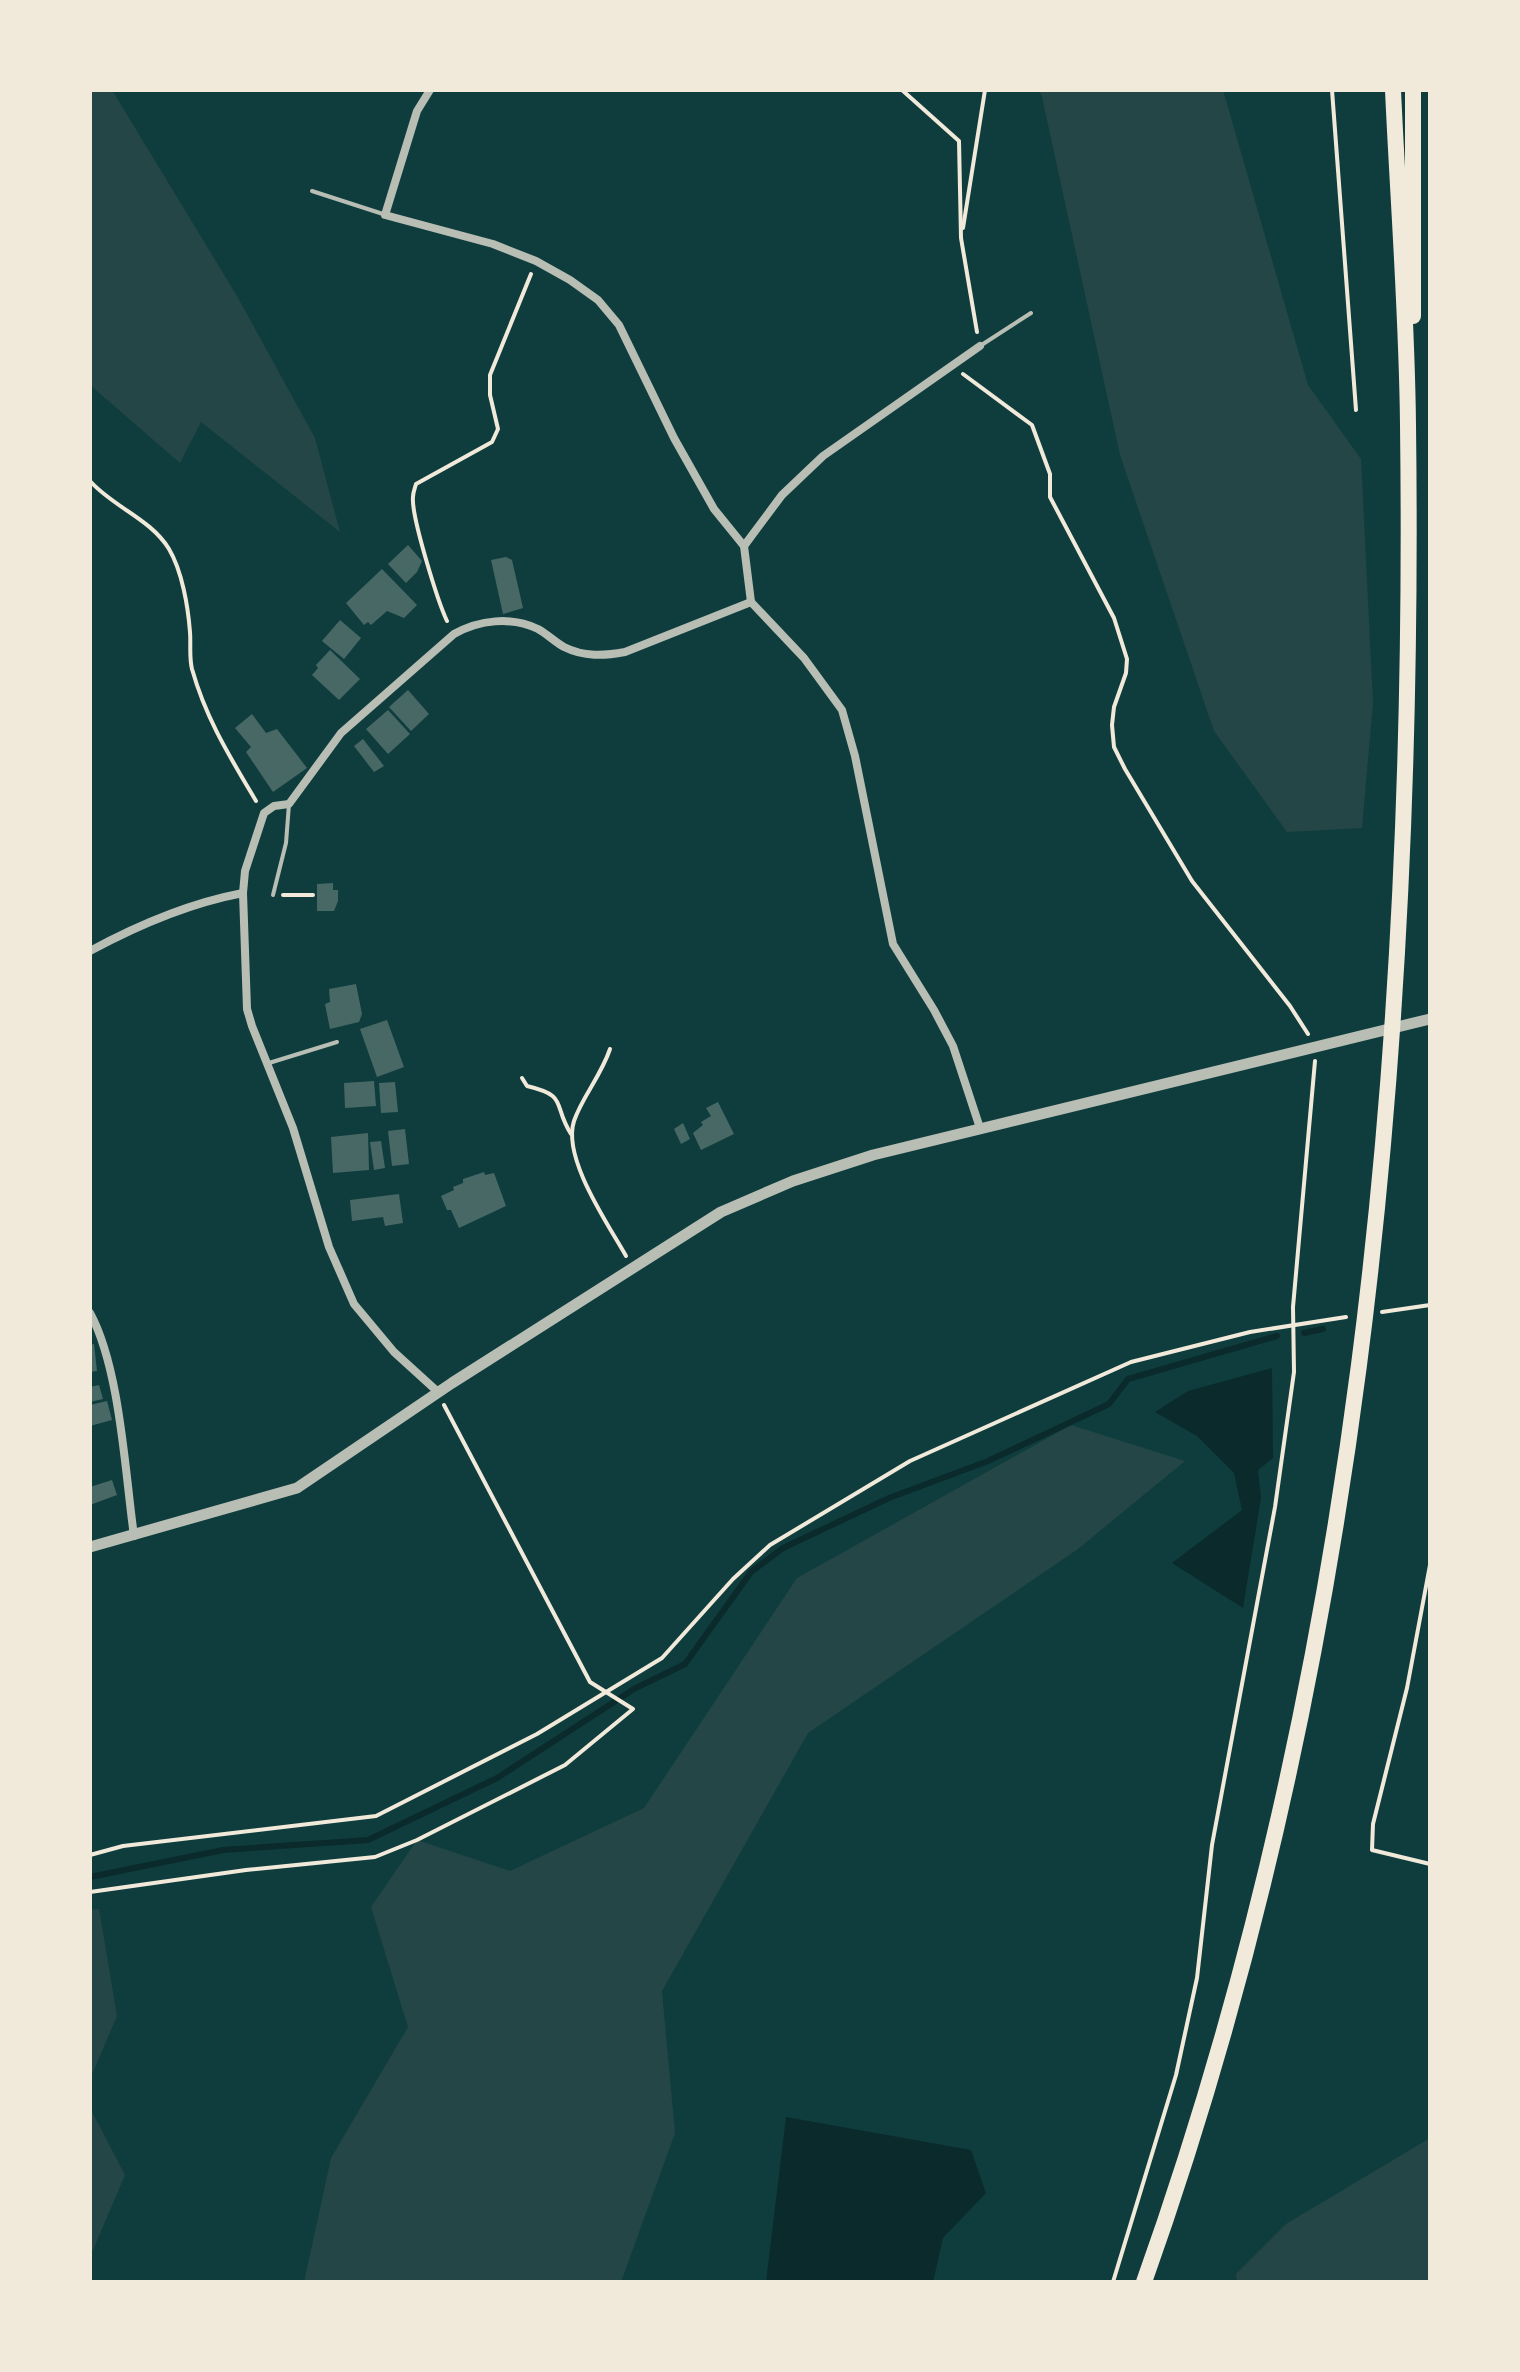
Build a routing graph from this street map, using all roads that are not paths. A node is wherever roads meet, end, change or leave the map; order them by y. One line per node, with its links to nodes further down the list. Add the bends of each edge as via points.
1 (430, 90): 6 (street, via 417,111)
2 (1383, 90): 12 (highway)
3 (1393, 90): 9 (highway)
4 (1413, 90): 9 (highway)
5 (312, 191): 6 (lane)
6 (385, 215): 10 (street, via 536,261 598,300 619,325 714,509)
7 (1031, 313): 8 (lane)
8 (980, 346): 10 (street, via 823,456 782,495)
9 (1408, 421): 12 (highway)
10 (744, 546): 11 (street)
11 (751, 602): 13 (street, via 603,656 564,647 518,622 471,625 341,733); 20 (street, via 804,658 842,710 893,944 953,1046)
12 (1407, 622): 25 (highway, via 1390,1081 1373,1264 1342,1494 1298,1735 1241,1976)
13 (289, 804): 14 (street, via 264,813); 15 (lane)
14 (243, 893): 16 (street, via 211,899); 19 (street, via 247,1009)
15 (273, 895)
16 (90, 951)
17 (1430, 1019): 20 (street)
18 (337, 1042): 19 (lane)
19 (269, 1063): 22 (street, via 329,1247 354,1304 394,1352)
20 (980, 1128): 22 (street, via 873,1155 721,1212)
21 (90, 1313): 23 (street, via 113,1383)
22 (438, 1392): 23 (street, via 297,1488)
23 (134, 1536): 24 (street)
24 (90, 1547)
25 (1144, 2282)

